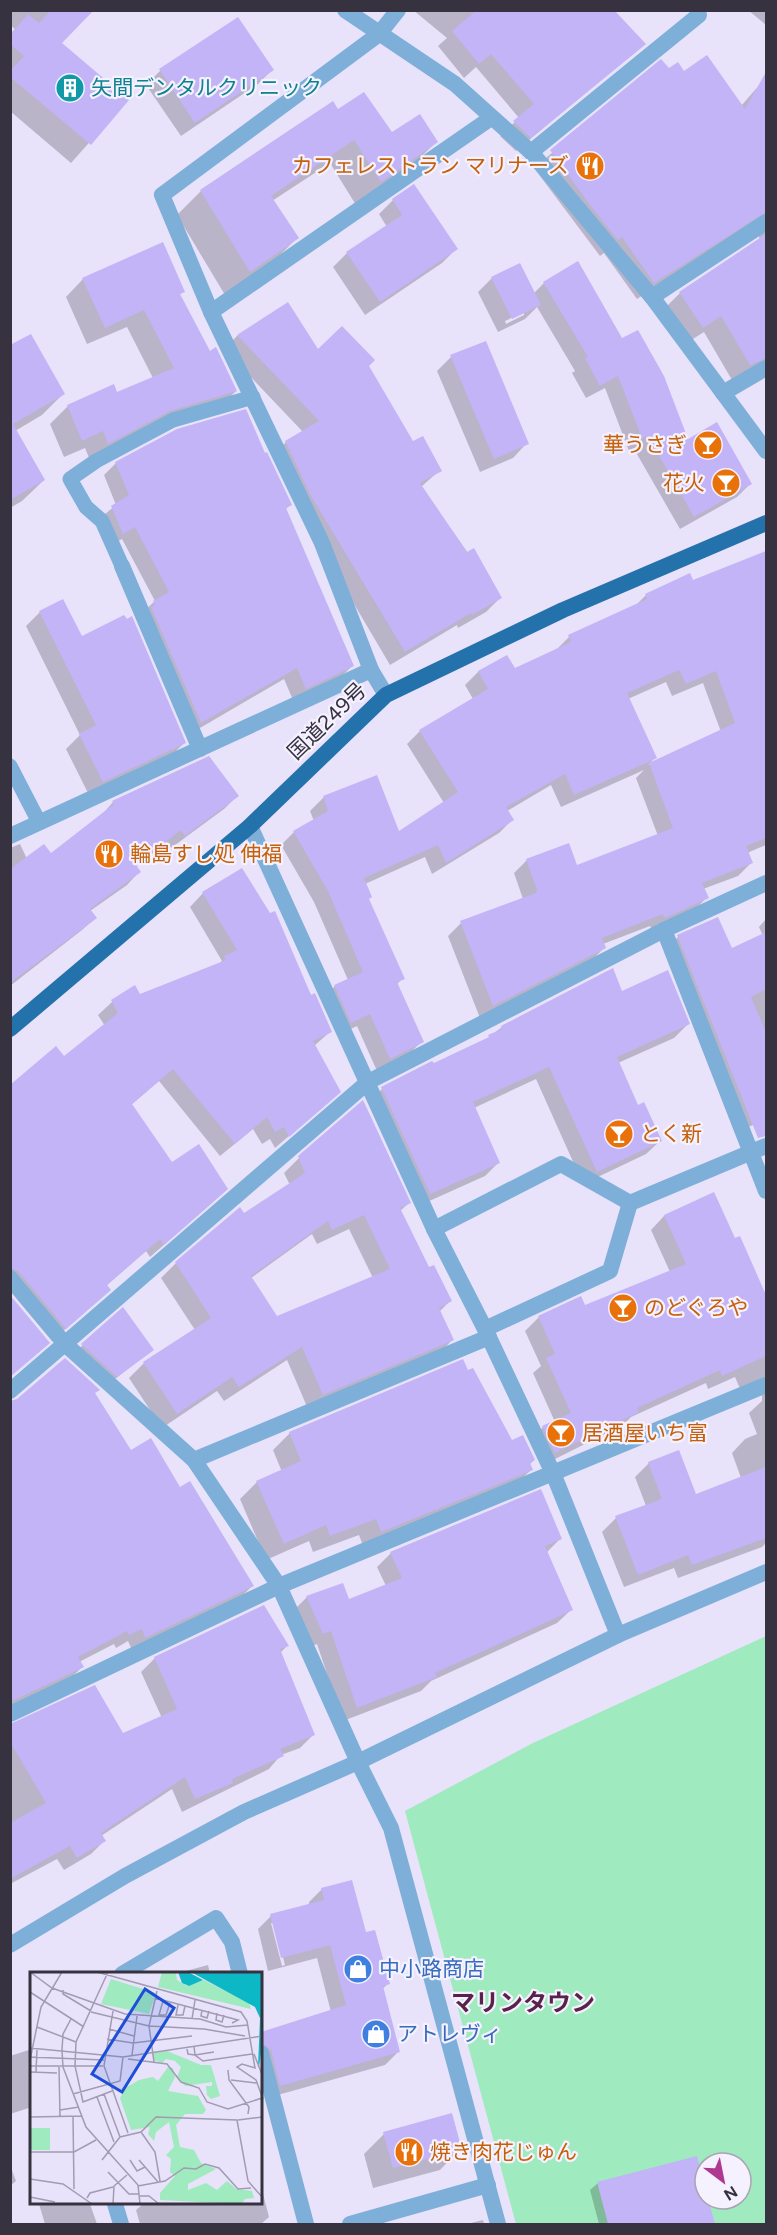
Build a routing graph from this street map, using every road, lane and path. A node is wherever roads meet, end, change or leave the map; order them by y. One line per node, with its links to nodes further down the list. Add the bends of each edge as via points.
1 (345, 10): 4 (street)
2 (398, 10): 4 (street)
3 (699, 15): 6 (street)
4 (379, 34): 5 (street, via 455,84); 9 (street, via 162,195)
5 (491, 118): 6 (street); 9 (street)
6 (531, 152): 8 (street)
7 (766, 222): 8 (street)
8 (652, 297): 11 (street)
9 (211, 312): 12 (street)
10 (766, 368): 11 (street)
11 (723, 393): 13 (street)
12 (253, 397): 15 (lane, via 173,420 69,478 86,507 102,521); 16 (street, via 322,543)
13 (766, 451)
14 (766, 523): 17 (highway, 国道249号, via 563,609)
15 (122, 566): 18 (street)
16 (371, 670): 17 (street); 18 (street)
17 (386, 695): 21 (highway, 国道249号)
18 (200, 749): 20 (street)
19 (10, 766): 20 (lane)
20 (39, 822): 22 (street)
21 (250, 826): 25 (highway, 国道249号); 26 (street)
22 (10, 836)
23 (766, 883): 24 (street)
24 (664, 930): 26 (street); 28 (street)
25 (10, 1029)
26 (368, 1082): 31 (street); 34 (street)
27 (766, 1146): 28 (street)
28 (750, 1153): 29 (street); 30 (street)
29 (766, 1191)
30 (630, 1203): 31 (street, via 561,1164); 33 (street, via 610,1271)
31 (434, 1229): 33 (street)
32 (10, 1278): 34 (street)
33 (487, 1333): 37 (street); 38 (street)
34 (65, 1344): 36 (street); 37 (street)
35 (766, 1385): 38 (street)
36 (10, 1391)
37 (194, 1460): 40 (street)
38 (553, 1473): 40 (street); 41 (street)
39 (766, 1572): 41 (street)
40 (279, 1586): 42 (street); 43 (street)
41 (618, 1635): 43 (street)
42 (10, 1714)
43 (358, 1762): 44 (street, via 244,1812); 48 (street, via 391,1828)
44 (10, 1945)
45 (125, 1972): 46 (street, via 216,1918 232,1942)
46 (240, 1972)
47 (262, 2057): 51 (street)
48 (488, 2185): 52 (street); 53 (street)
49 (115, 2205): 50 (street)
50 (121, 2224)
51 (306, 2224)
52 (350, 2224)
53 (498, 2224)

